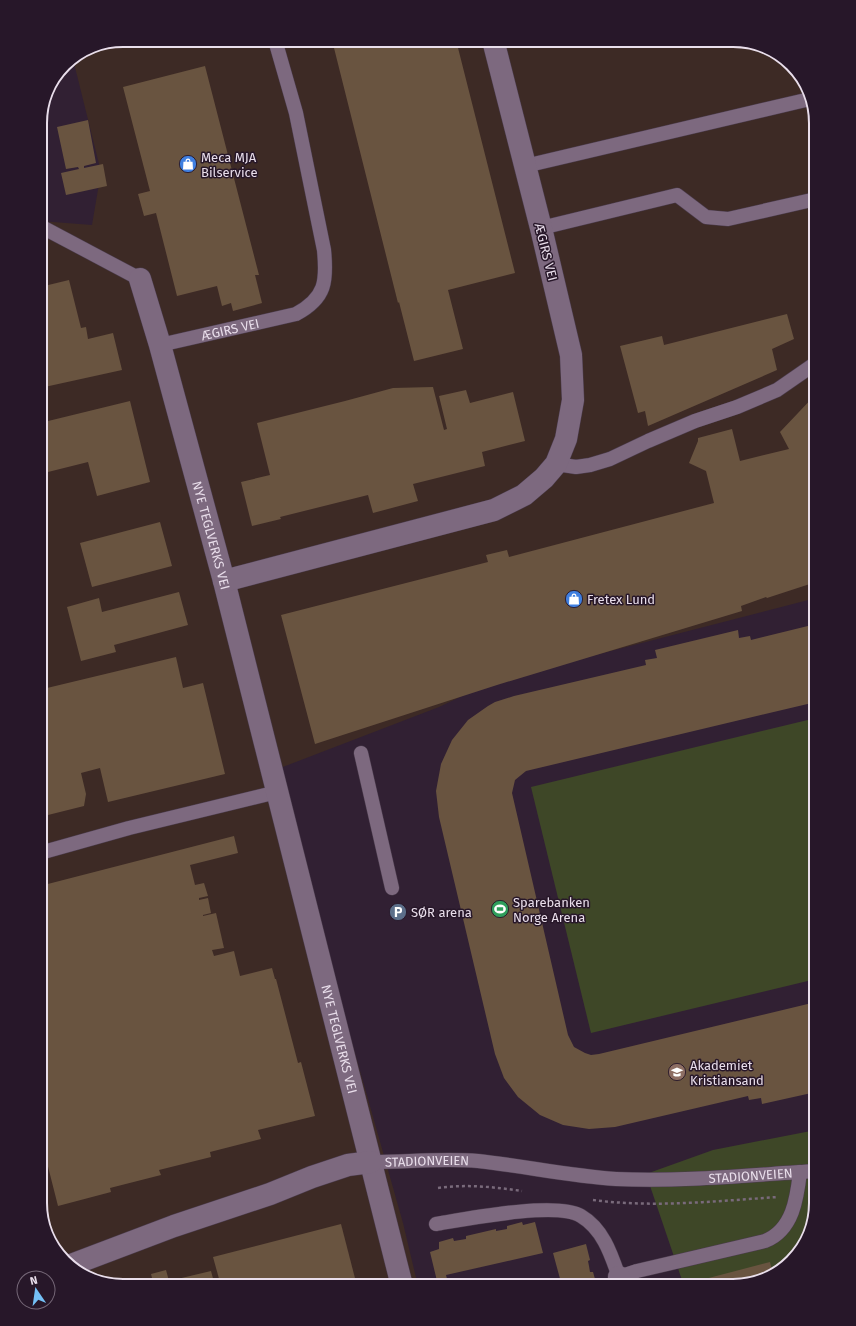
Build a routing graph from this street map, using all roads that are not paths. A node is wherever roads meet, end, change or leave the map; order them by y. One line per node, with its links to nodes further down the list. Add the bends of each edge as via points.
1 (277, 47): 9 (lane, ÆGIRS VEI, via 301,136 324,250 324,285 311,305 296,314)
2 (495, 47): 4 (street, ÆGIRS VEI)
3 (805, 100): 4 (lane)
4 (525, 166): 6 (street, ÆGIRS VEI)
5 (809, 201): 6 (lane, via 728,219 706,217 677,195)
6 (541, 228): 11 (street, ÆGIRS VEI, via 571,355 573,400 566,439)
7 (47, 230): 8 (lane)
8 (140, 279): 9 (street, NYE TEGLVERKS VEI)
9 (160, 345): 12 (street, NYE TEGLVERKS VEI)
10 (809, 368): 11 (lane, via 777,390 737,408 648,440 610,459 576,467)
11 (556, 464): 12 (street, ÆGIRS VEI, via 524,496 494,510)
12 (224, 581): 14 (street, NYE TEGLVERKS VEI)
13 (361, 753): 16 (lane)
14 (277, 792): 15 (lane); 17 (street, NYE TEGLVERKS VEI)
15 (47, 851)
16 (392, 888)
17 (371, 1162): 19 (lane, STADIONVEIEN, via 448,1159 584,1176 649,1180); 21 (street, STADIONVEIEN, via 348,1165 312,1177); 22 (street, NYE TEGLVERKS VEI)
18 (809, 1171): 19 (lane, STADIONVEIEN)
19 (800, 1172): 24 (lane, STADIONVEIEN, via 793,1210 773,1238 637,1271)
20 (436, 1224): 23 (lane, STADIONVEIEN, via 479,1216 550,1209 574,1212 589,1222 602,1236)
21 (76, 1262)
22 (400, 1279)
23 (619, 1279)
24 (623, 1279)

